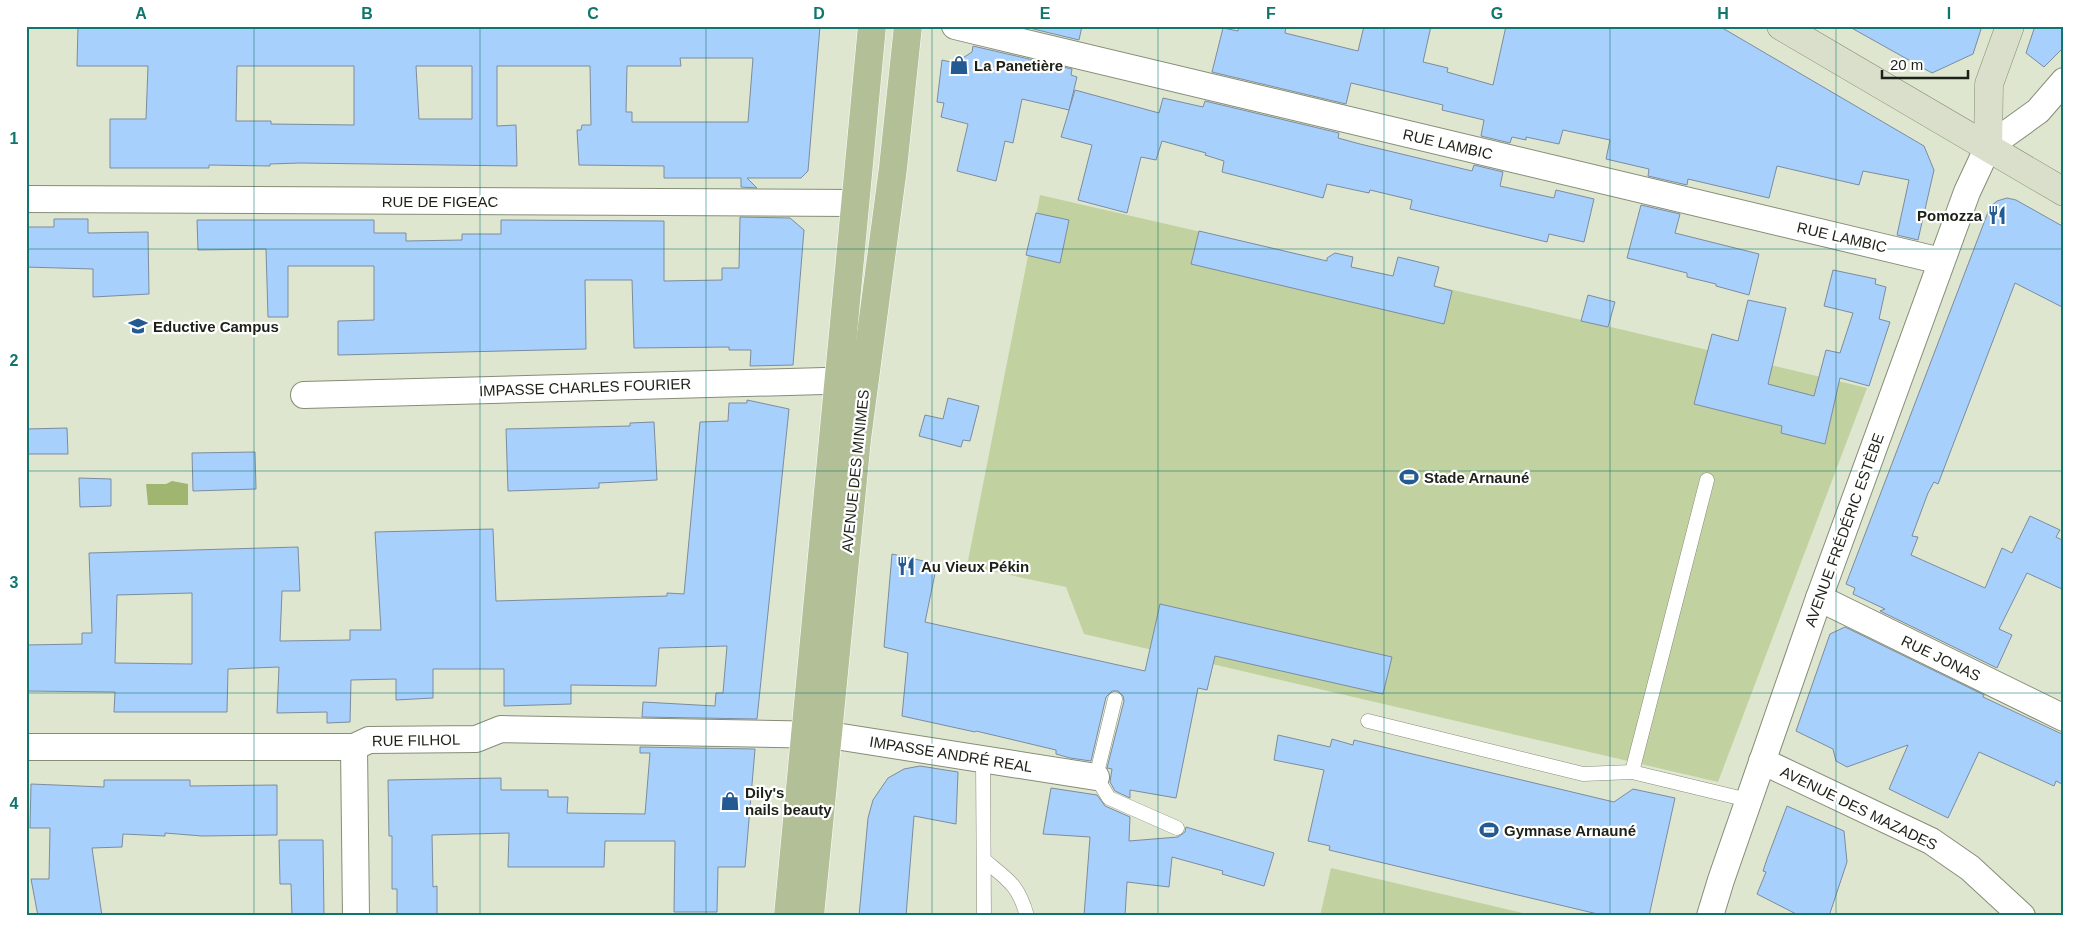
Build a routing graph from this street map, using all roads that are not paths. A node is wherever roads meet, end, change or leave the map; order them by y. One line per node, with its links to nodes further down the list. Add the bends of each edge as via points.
1 (872, 26): 10 (main road, AVENUE DES MINIMES)
2 (908, 26): 12 (main road, AVENUE DES MINIMES)
3 (955, 26): 11 (street, RUE LAMBIC)
4 (1781, 26): 7 (main road)
5 (2010, 26): 7 (main road, via 1989,84)
6 (2064, 81): 7 (street, via 2038,111)
7 (1988, 147): 8 (main road); 11 (street, AVENUE FRÉDÉRIC ESTÈBE)
8 (2064, 192)
9 (26, 199): 10 (street, RUE DE FIGEAC)
10 (854, 204): 13 (main road, AVENUE DES MINIMES)
11 (1941, 261): 16 (street, AVENUE FRÉDÉRIC ESTÈBE)
12 (865, 379): 13 (street, IMPASSE CHARLES FOURIER); 20 (main road, AVENUE DES MINIMES)
13 (837, 380): 14 (street, IMPASSE CHARLES FOURIER); 20 (main road, AVENUE DES MINIMES)
14 (304, 395)
15 (1707, 480): 25 (lane)
16 (1819, 598): 18 (street, RUE JONAS); 24 (street, AVENUE FRÉDÉRIC ESTÈBE)
17 (1114, 699): 26 (lane)
18 (2064, 718)
19 (1368, 721): 25 (lane, via 1583,774)
20 (817, 734): 21 (street, RUE FILHOL, via 501,729 476,739 369,740); 23 (street, IMPASSE ANDRÉ REAL); 31 (main road, AVENUE DES MINIMES); 32 (main road, AVENUE DES MINIMES)
21 (354, 746): 22 (street, RUE FILHOL); 30 (street)
22 (26, 747)
23 (983, 759): 26 (street, IMPASSE ANDRÉ REAL); 29 (lane)
24 (1762, 761): 27 (street, AVENUE FRÉDÉRIC ESTÈBE); 36 (street, AVENUE DES MAZADES, via 1931,841 1970,868)
25 (1632, 772): 27 (lane)
26 (1096, 778): 28 (lane, via 1109,798)
27 (1748, 800): 35 (street, AVENUE FRÉDÉRIC ESTÈBE)
28 (1177, 828)
29 (984, 860): 33 (lane); 34 (lane, via 1012,883 1022,897)
30 (356, 916)
31 (788, 916)
32 (810, 916)
33 (984, 916)
34 (1027, 916)
35 (1710, 916)
36 (2022, 916)

